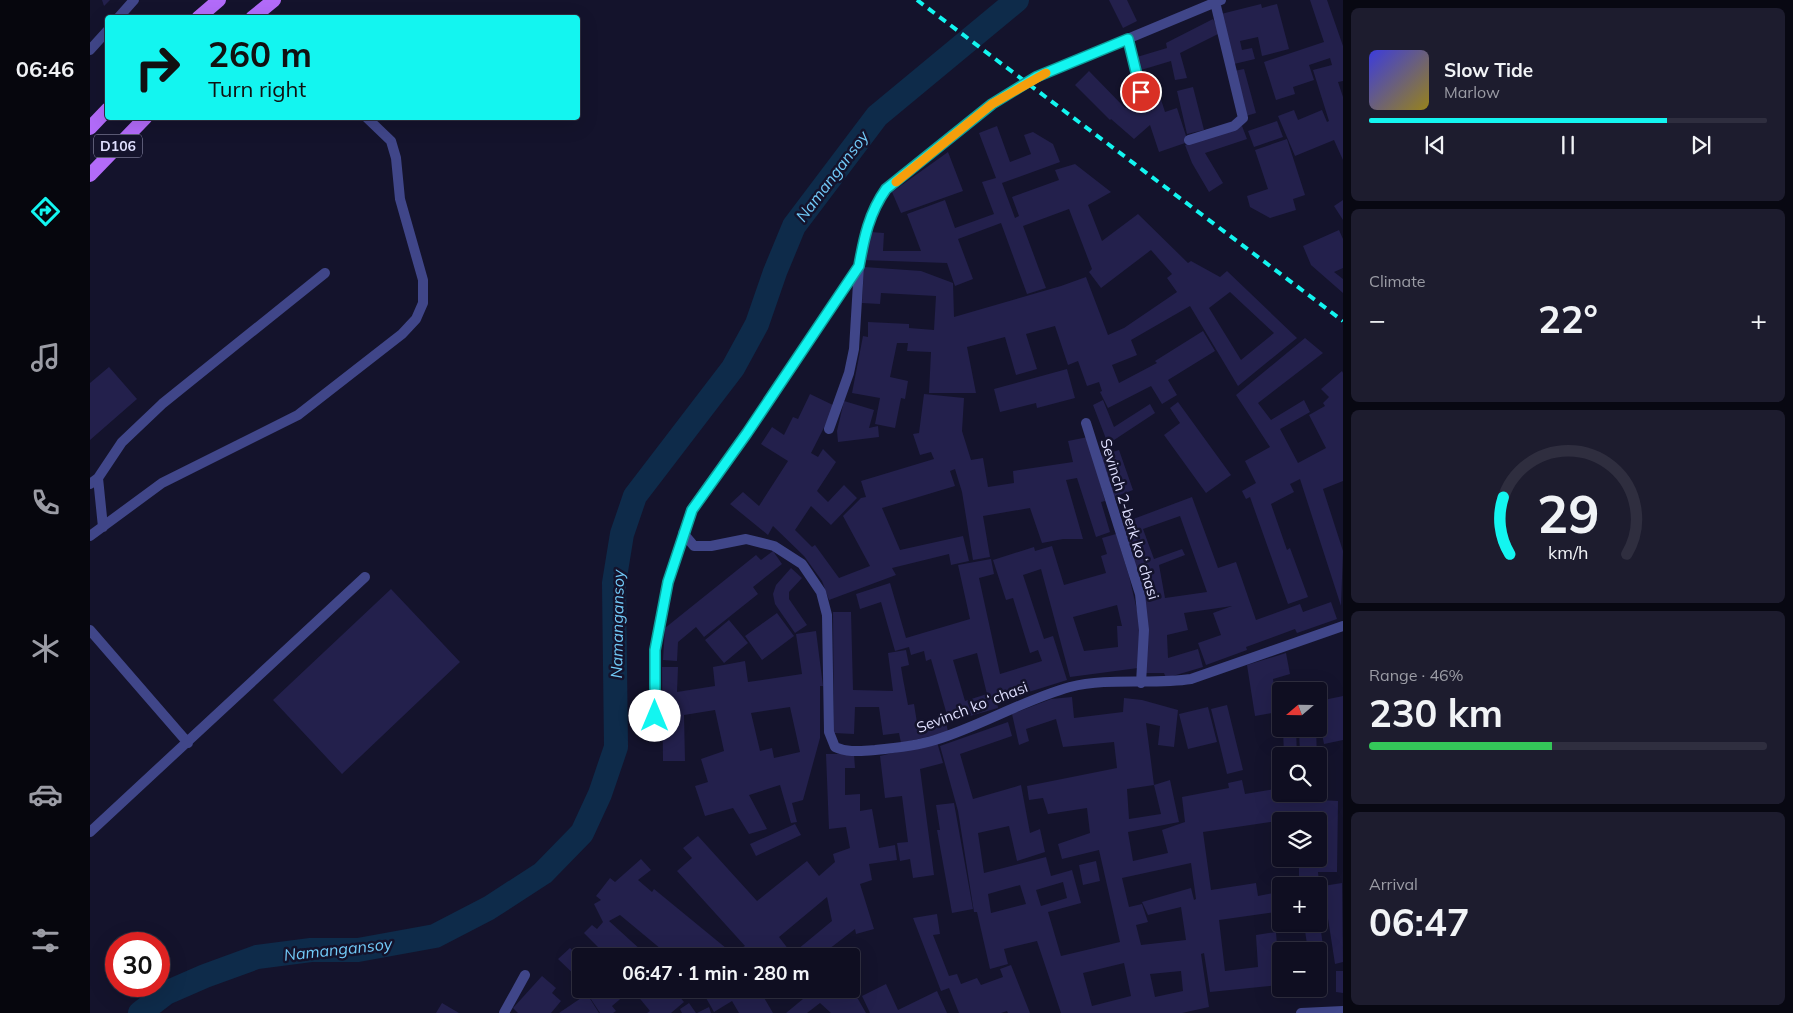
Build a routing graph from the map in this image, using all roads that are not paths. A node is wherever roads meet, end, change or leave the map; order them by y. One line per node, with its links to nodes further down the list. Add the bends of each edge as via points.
1 (134, 0): 5 (street)
2 (219, 0): 6 (main road)
3 (274, 0): 7 (main road)
4 (1218, 1): 9 (street); 16 (street, via 1243,118 1234,126)
5 (121, 15)
6 (202, 15)
7 (256, 15)
8 (105, 33): 10 (street)
9 (1128, 39): 11 (street); 18 (street, via 1036,77 992,104 886,189 875,205 864,234)
10 (90, 50)
11 (1141, 92)
12 (105, 113): 15 (main road, D106)
13 (143, 120): 17 (main road, D106)
14 (369, 120): 23 (street, via 391,141 396,158 400,199 423,280 423,303 416,318 402,334 298,415 162,483)
15 (90, 128)
16 (1189, 140)
17 (90, 175)
18 (859, 266): 21 (street, via 854,349); 24 (street, via 692,510)
19 (325, 273): 22 (street, via 162,404 122,442)
20 (1086, 423): 29 (street, Sevinch 2-berk koʻchasi, via 1140,594 1144,630)
21 (829, 430)
22 (94, 481): 23 (street)
23 (103, 527): 25 (street)
24 (683, 533): 29 (street, Sevinch koʻchasi, via 694,546 746,539 774,546 802,564 821,592 827,615 829,732 835,747 845,752 906,748 936,740 1022,703 1071,687); 30 (street, via 668,582 655,650)
25 (90, 536)
26 (365, 577): 31 (street)
27 (1343, 626): 29 (street, Sevinch koʻchasi, via 1192,679)
28 (90, 630): 31 (street)
29 (1141, 683)
30 (655, 716)
31 (188, 743): 32 (street)
32 (90, 832)
33 (524, 975): 35 (street)
34 (1343, 1011): 36 (street)
35 (504, 1013)
36 (1301, 1013)

